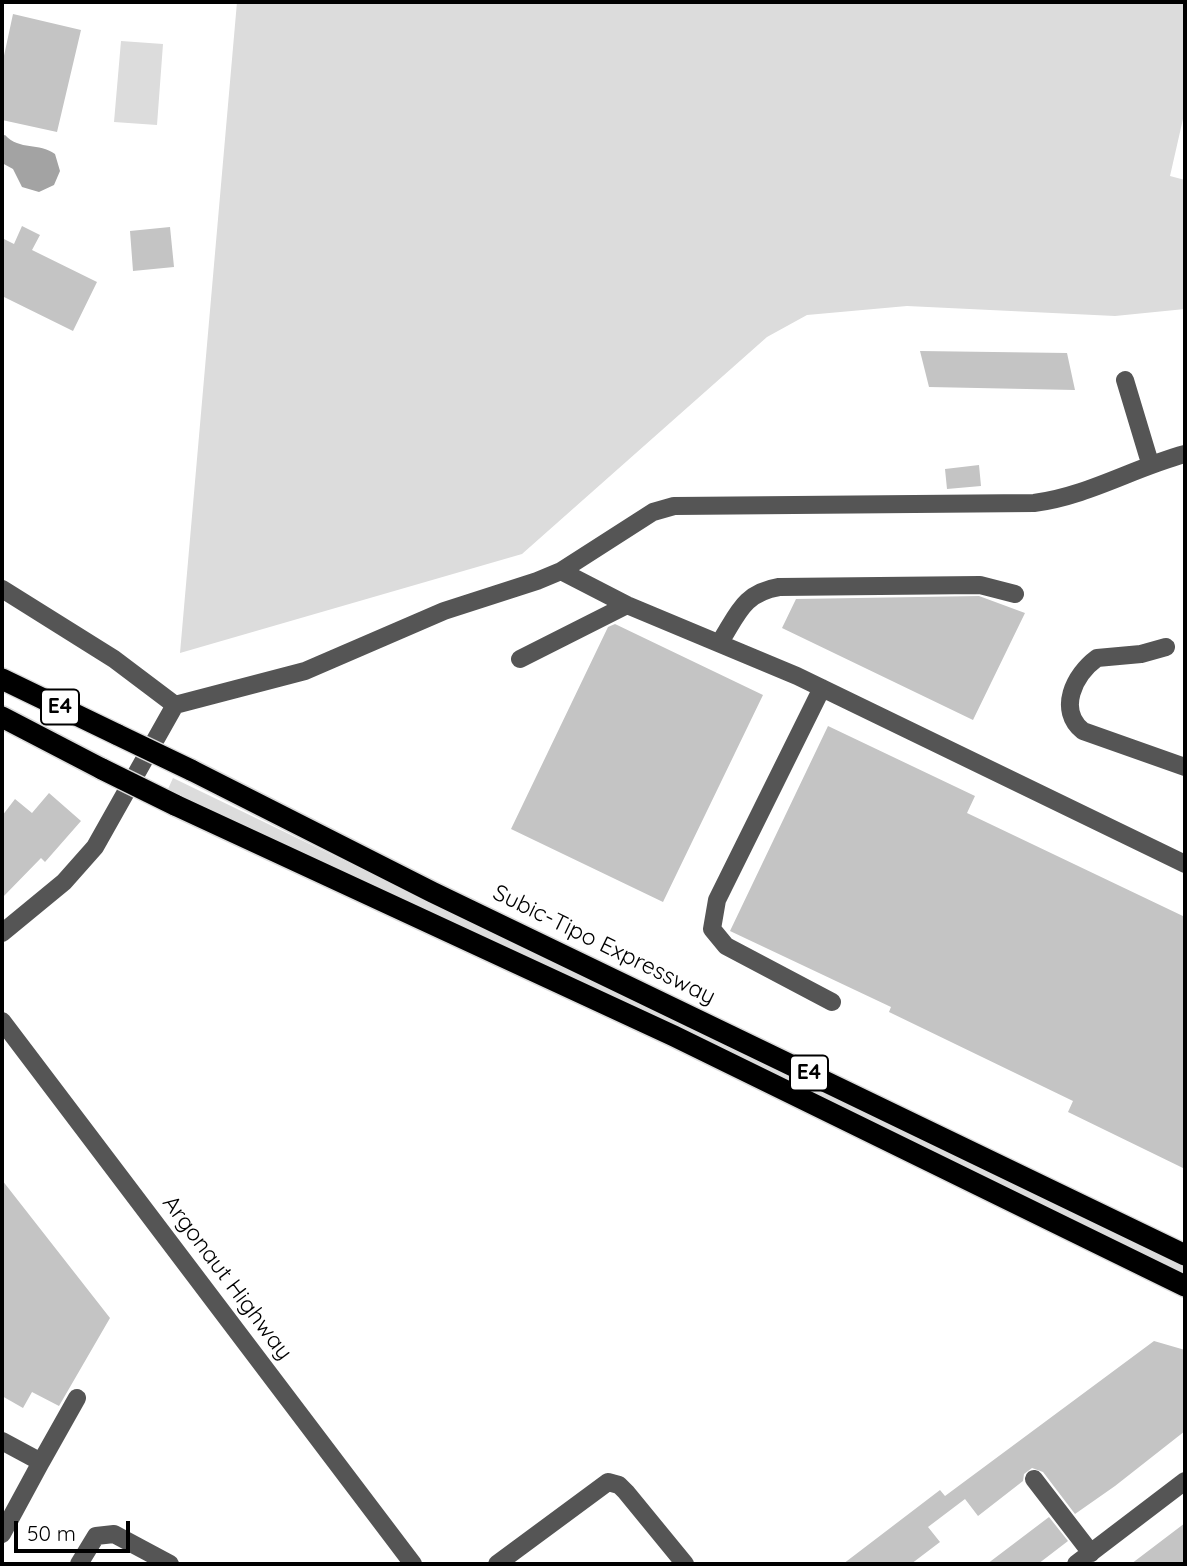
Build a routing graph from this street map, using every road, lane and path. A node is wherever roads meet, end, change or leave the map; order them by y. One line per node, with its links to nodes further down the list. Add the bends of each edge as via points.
1 (1125, 380): 3 (street)
2 (1185, 454): 3 (street)
3 (1150, 463): 4 (street, via 1084,494 1034,503 674,506 644,517)
4 (561, 571): 7 (street); 13 (street, via 444,611 305,671)
5 (2, 589): 13 (street, via 114,659)
6 (1015, 594): 8 (street, via 980,585 779,587 754,593 746,600)
7 (626, 605): 8 (street); 10 (street)
8 (720, 642): 12 (street)
9 (1167, 647): 15 (street, via 1097,658 1078,678 1069,710 1083,731)
10 (520, 660)
11 (2, 679): 20 (highway, Subic-Tipo Expressway / E4, bridge)
12 (822, 688): 16 (street); 18 (street, via 717,900 712,929 726,946)
13 (175, 705): 17 (street, via 95,847 64,882)
14 (2, 717): 21 (highway, E4, bridge, via 175,805 674,1036)
15 (1185, 768)
16 (1185, 864)
17 (2, 933)
18 (832, 1002)
19 (2, 1021): 31 (street, Argonaut Highway)
20 (1185, 1255)
21 (1185, 1286)
22 (77, 1398): 24 (street)
23 (2, 1441): 24 (street)
24 (41, 1462): 27 (street)
25 (1034, 1479): 28 (street)
26 (1183, 1487): 28 (street)
27 (2, 1534)
28 (1082, 1561)
29 (79, 1564): 30 (street, via 96,1536 114,1534)
30 (170, 1564)
31 (413, 1564)
32 (498, 1564): 33 (street, via 608,1482 619,1485)
33 (685, 1564)

